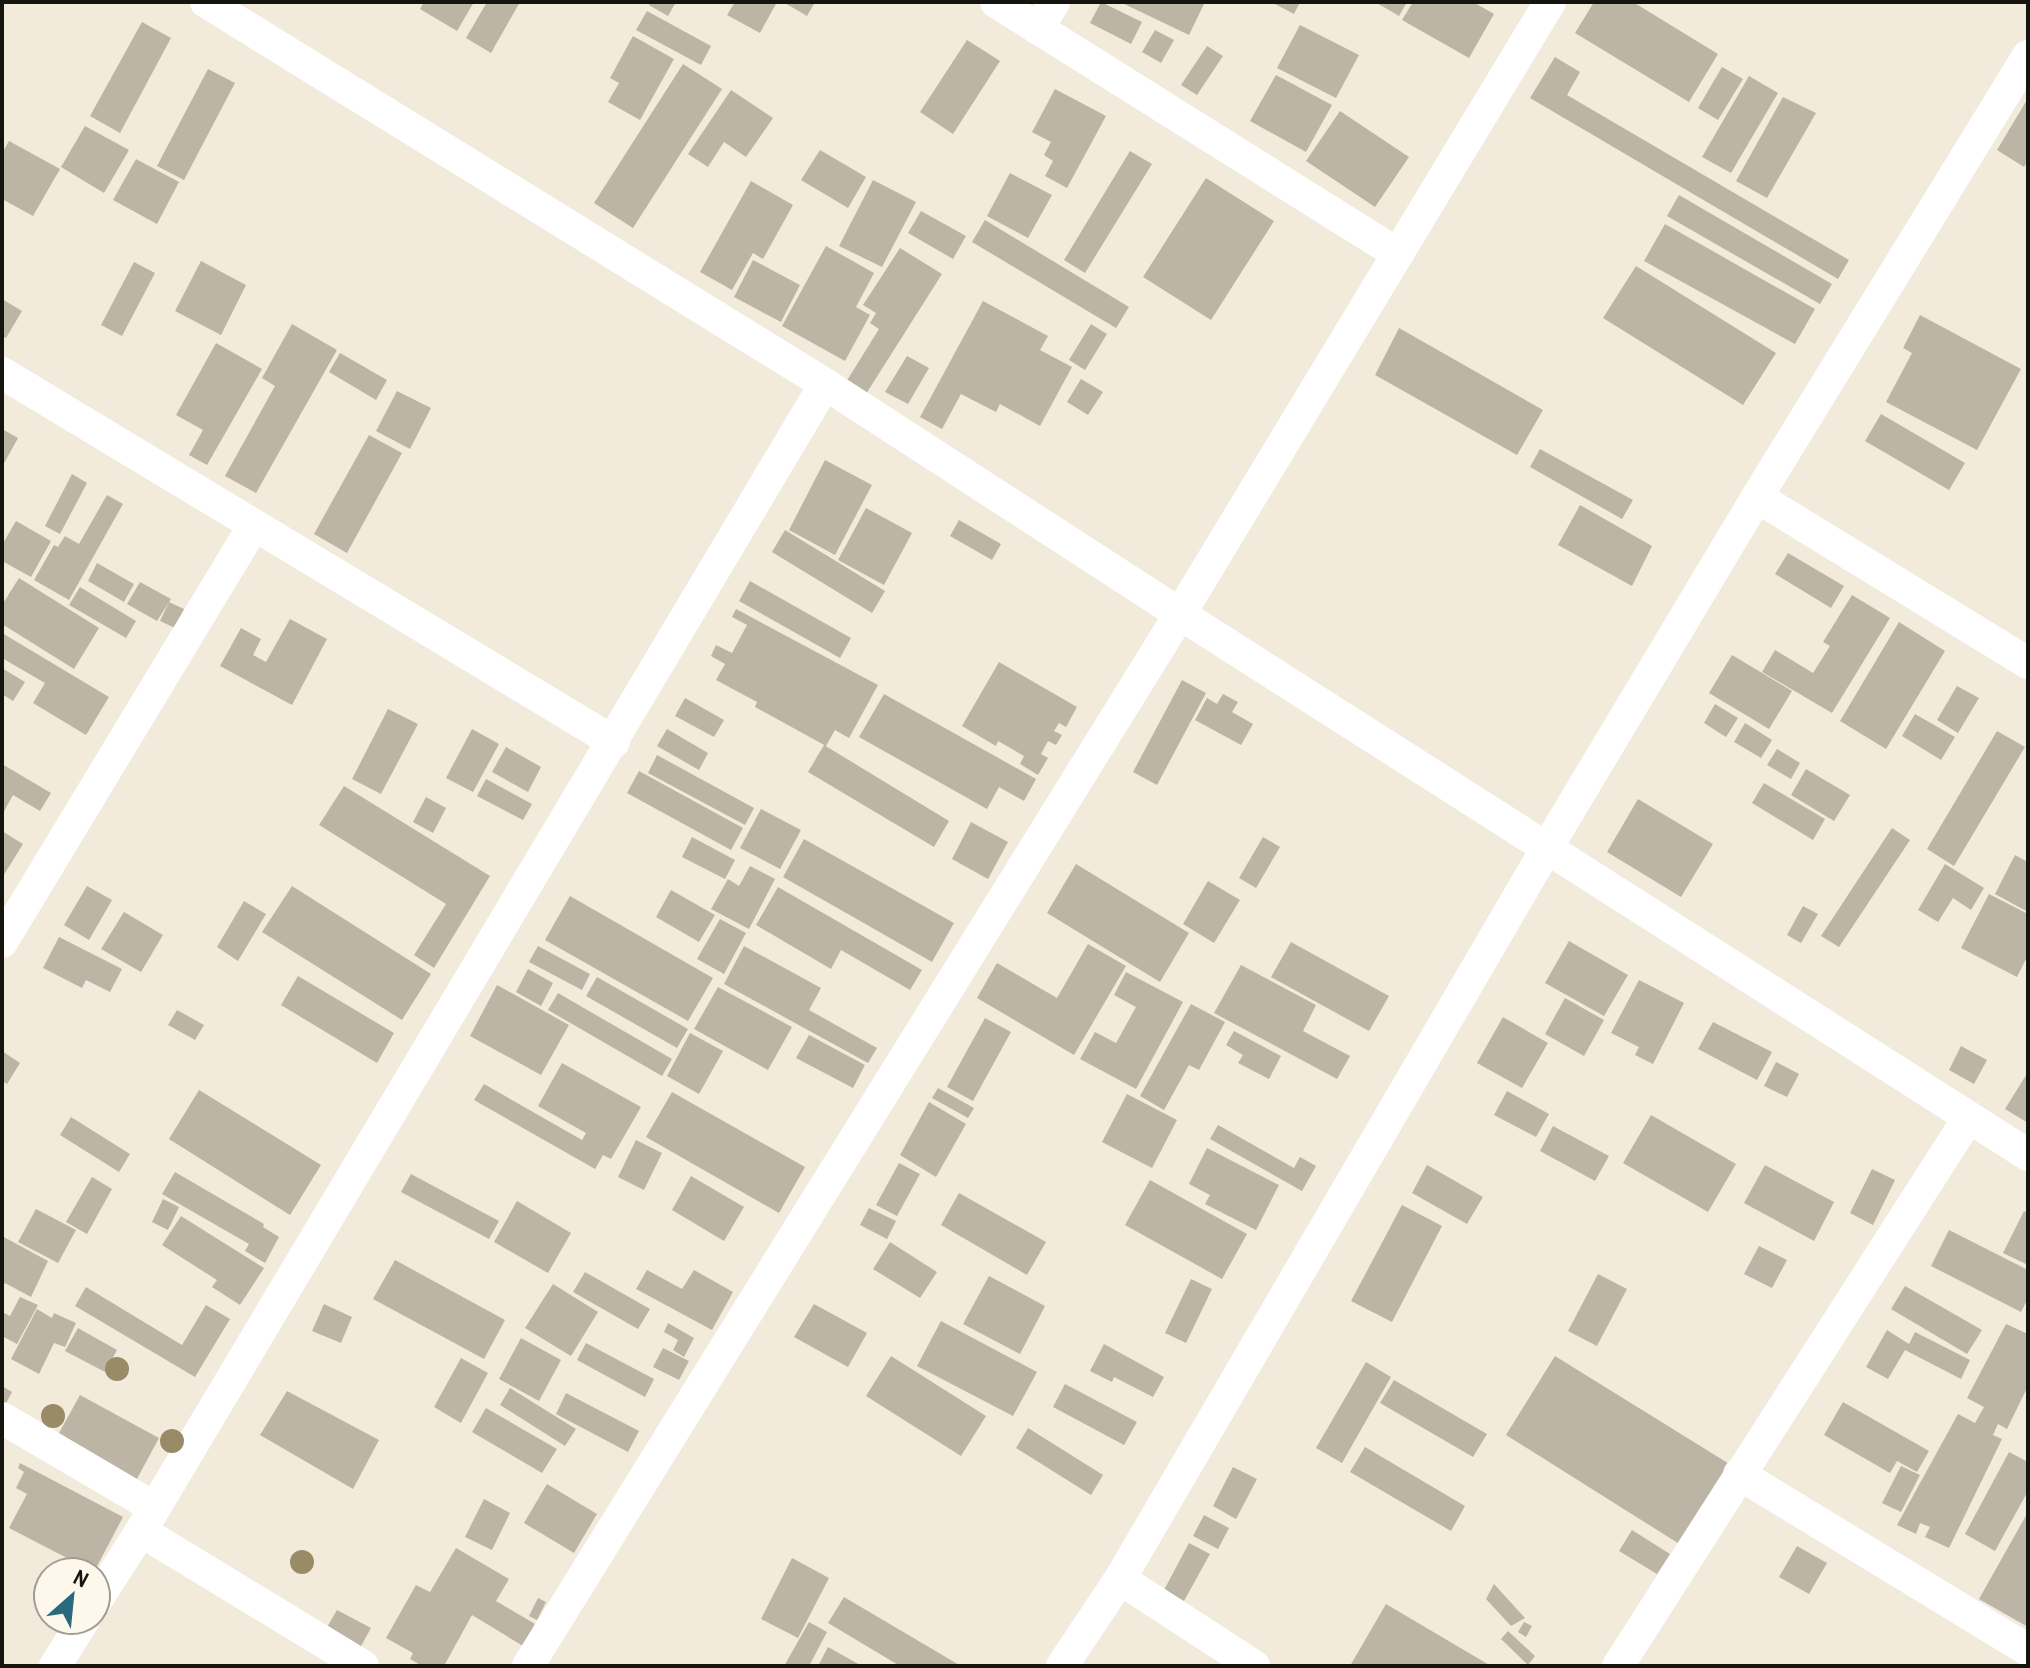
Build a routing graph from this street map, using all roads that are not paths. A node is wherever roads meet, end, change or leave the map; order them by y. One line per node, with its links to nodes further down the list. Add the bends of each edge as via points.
1 (206, 2): 8 (street)
2 (996, 2): 4 (street)
3 (1550, 2): 6 (street)
4 (1046, 15): 6 (street)
5 (2028, 56): 9 (street)
6 (1398, 254): 11 (street)
7 (2, 373): 10 (street)
8 (825, 384): 11 (street); 13 (street)
9 (1757, 497): 12 (street); 14 (street)
10 (254, 525): 13 (street); 15 (street)
11 (1180, 614): 14 (street); 27 (street)
12 (2028, 663)
13 (614, 742): 20 (street)
14 (1548, 846): 16 (street); 22 (street)
15 (2, 942)
16 (1969, 1117): 17 (street); 19 (street)
17 (2028, 1155)
18 (2, 1418): 20 (street)
19 (1739, 1474): 24 (street); 30 (street)
20 (148, 1519): 21 (street); 26 (street)
21 (112, 1576)
22 (1120, 1579): 28 (street); 29 (street)
23 (74, 1636): 25 (street)
24 (2028, 1650)
25 (55, 1666)
26 (363, 1666)
27 (528, 1666)
28 (1062, 1666)
29 (1254, 1666)
30 (1618, 1666)

